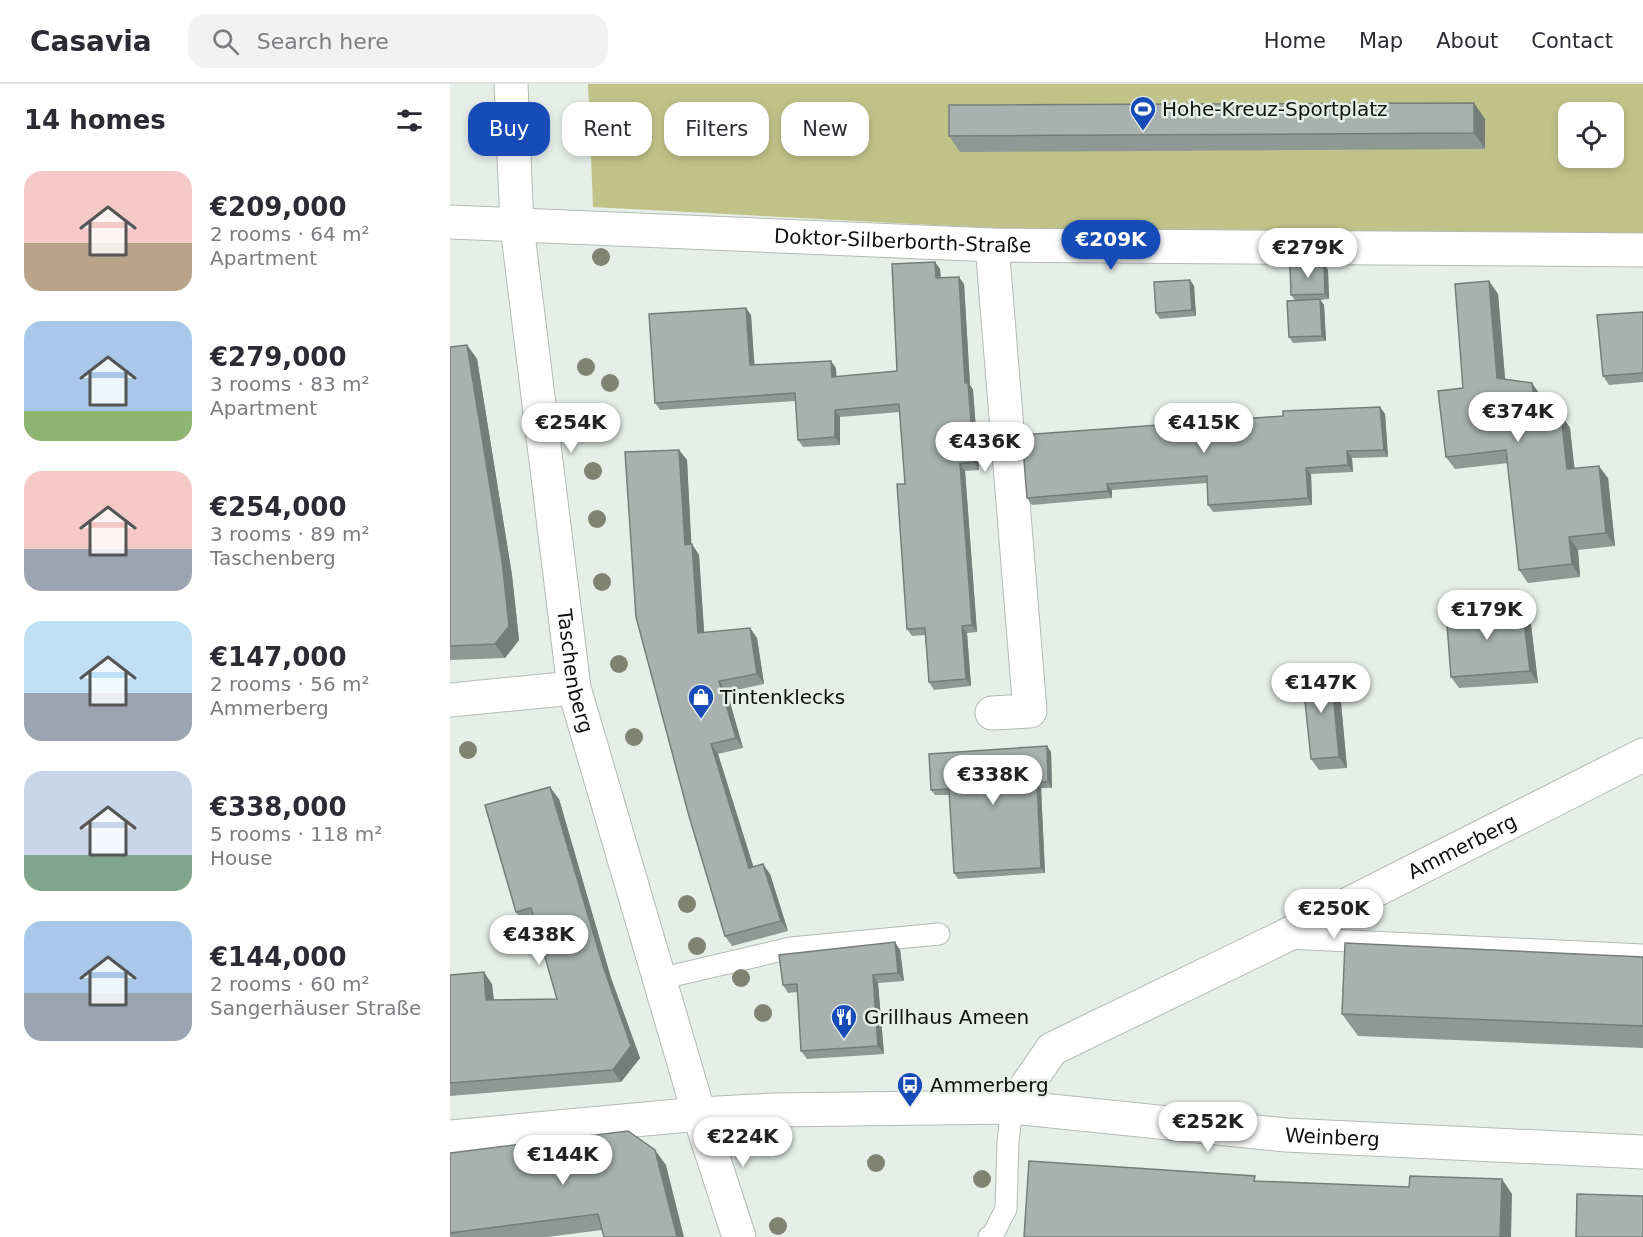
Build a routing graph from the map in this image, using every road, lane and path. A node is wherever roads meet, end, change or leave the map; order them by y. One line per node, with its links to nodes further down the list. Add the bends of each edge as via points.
1 (511, 84): 3 (street, Taschenberg)
2 (450, 222): 3 (street, Doktor-Silberborth-Straße)
3 (517, 226): 4 (street, Doktor-Silberborth-Straße); 6 (street, Taschenberg)
4 (992, 244): 5 (street, Doktor-Silberborth-Straße); 8 (street, via 1030,711)
5 (1643, 250)
6 (574, 688): 7 (street); 13 (street, Taschenberg)
7 (450, 700)
8 (992, 713)
9 (1643, 755): 11 (street, Ammerberg)
10 (939, 934): 13 (lane, via 790,948)
11 (1281, 938): 12 (lane, Ammerberg); 14 (street, Ammerberg, via 1052,1049)
12 (1643, 955)
13 (659, 979): 15 (street, Taschenberg)
14 (1012, 1107): 15 (street, Weinberg); 17 (street, Weinberg, via 1286,1135); 19 (lane, via 1006,1209)
15 (699, 1114): 16 (street, Weinberg); 18 (street, Taschenberg)
16 (450, 1137)
17 (1643, 1152)
18 (739, 1237)
19 (989, 1237)

